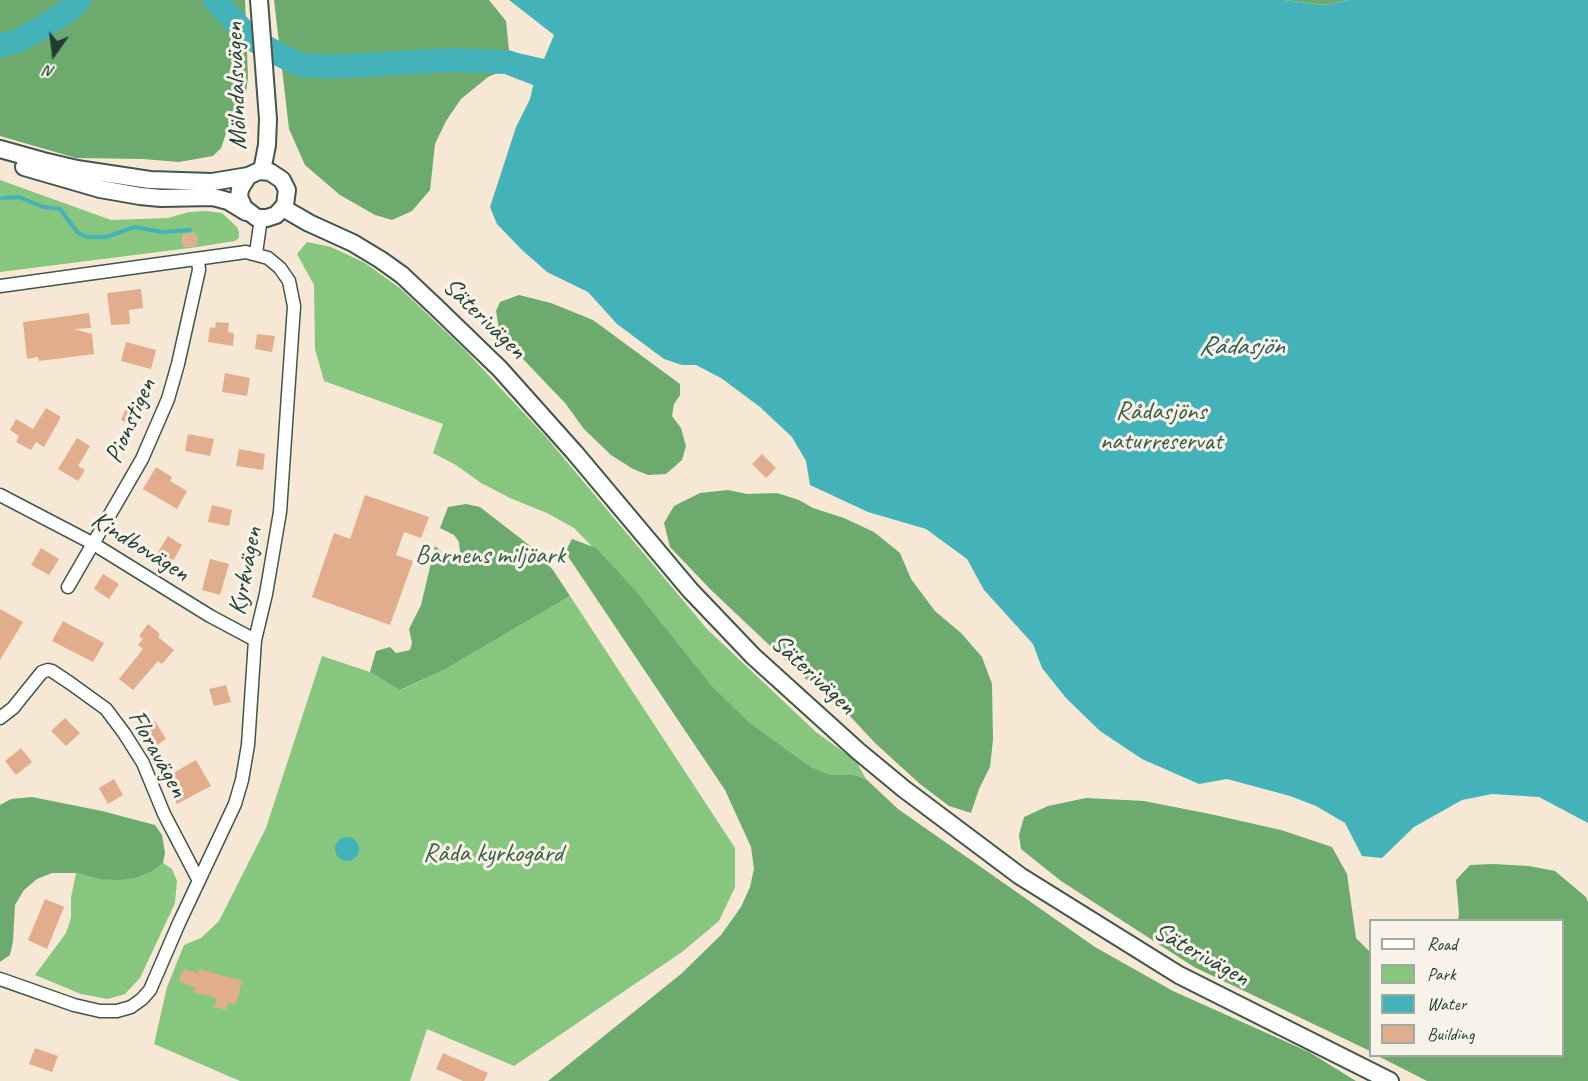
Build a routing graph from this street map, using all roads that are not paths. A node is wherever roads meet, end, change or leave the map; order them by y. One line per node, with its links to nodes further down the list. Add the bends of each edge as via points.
1 (259, 0): 4 (street, Mölndalsvägen, via 268,137)
2 (0, 148): 4 (street, via 77,169 150,180 212,182)
3 (0, 160): 6 (street, via 100,189 140,196 213,197)
4 (255, 173): 5 (street, via 273,173 284,183 287,197); 6 (street, via 243,182 239,193 242,205)
5 (283, 208): 6 (street, via 273,216); 17 (street, Säterivägen, via 369,252 430,301 501,369 690,590 753,656 904,789 1020,876 1179,975)
6 (254, 215): 7 (street)
7 (256, 253): 8 (street); 13 (street, Kyrkvägen, via 280,268 289,281 294,306 279,512)
8 (198, 260): 9 (street); 11 (street, Pionstigen, via 188,322 168,399 142,459)
9 (0, 286)
10 (0, 495): 11 (street, Kindbovägen)
11 (93, 543): 12 (street, Pionstigen); 13 (street, Kindbovägen)
12 (68, 587)
13 (255, 640): 15 (street, Kyrkvägen, via 243,780)
14 (0, 718): 15 (street, Floravägen, via 48,670 106,709 142,763)
15 (199, 881): 16 (street, Kyrkvägen, via 150,990 131,1007 100,1011)
16 (0, 979)
17 (1390, 1081)

